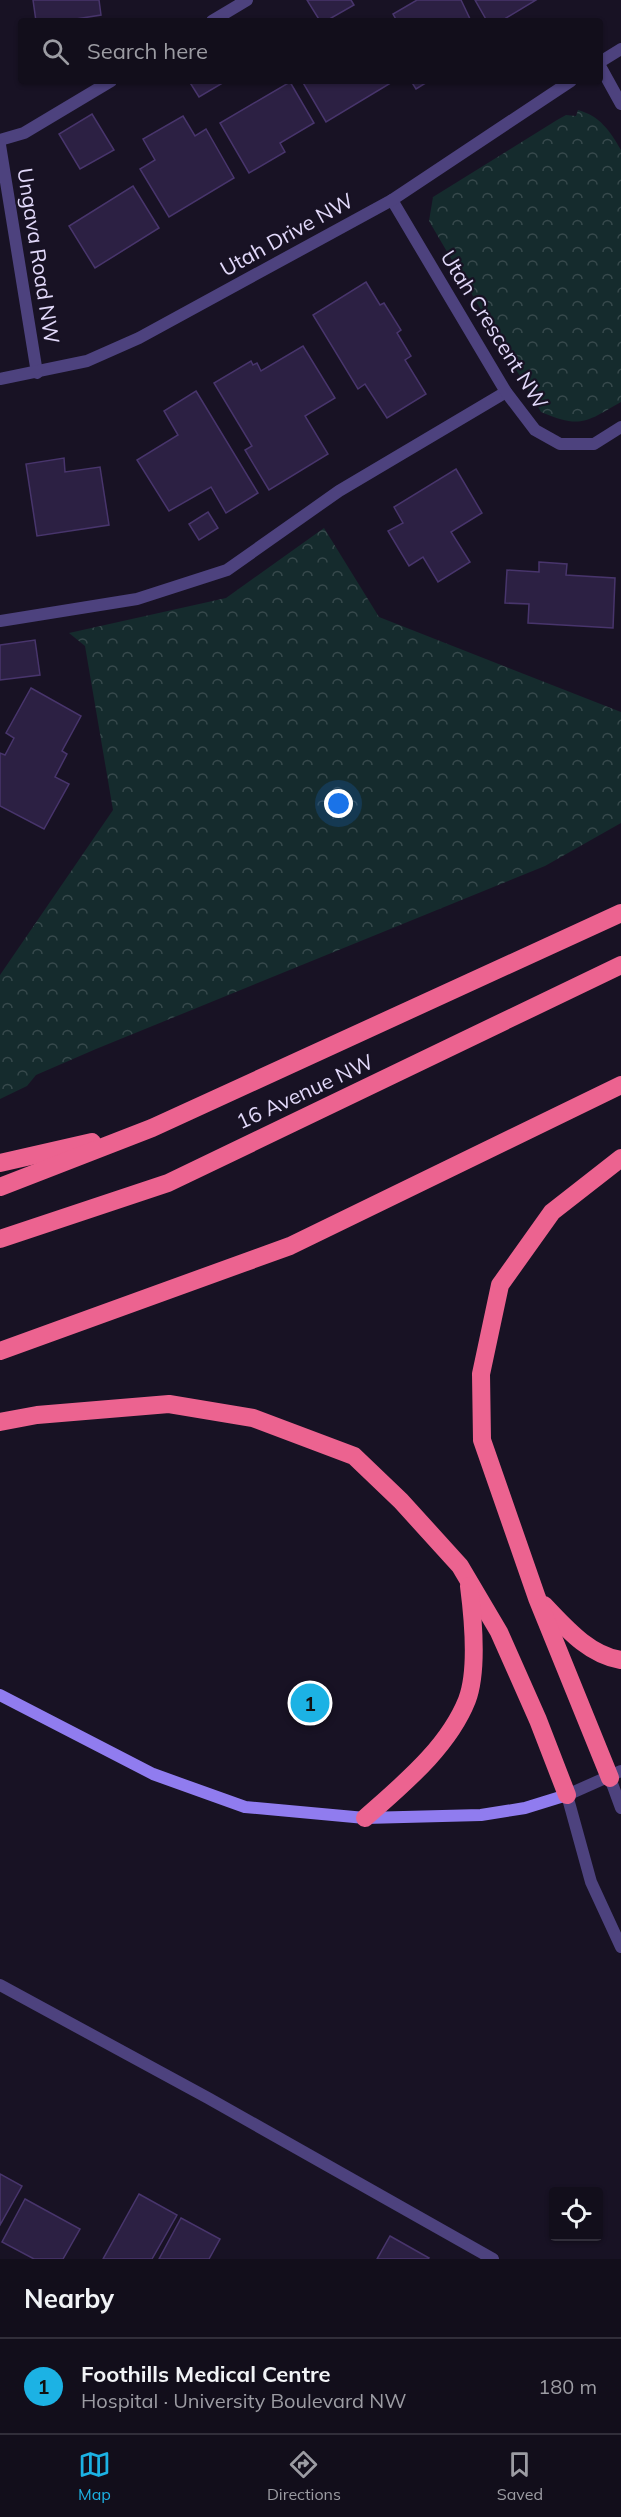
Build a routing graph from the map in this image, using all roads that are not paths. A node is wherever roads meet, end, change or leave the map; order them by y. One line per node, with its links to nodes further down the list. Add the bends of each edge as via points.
1 (247, 0): 2 (street)
2 (217, 18)
3 (621, 49): 4 (street)
4 (603, 62)
5 (603, 70): 8 (street)
6 (106, 84): 9 (street, via 24,133)
7 (567, 84): 11 (street, Utah Drive NW)
8 (621, 104)
9 (0, 140)
10 (0, 145): 12 (street, Ungava Road NW)
11 (392, 200): 12 (street, Utah Drive NW, via 139,338 87,361); 14 (street, Utah Crescent NW)
12 (38, 373): 13 (street, Utah Drive NW)
13 (0, 379)
14 (506, 392): 15 (street, Utah Crescent NW, via 535,430 560,444 594,444); 16 (street, via 339,491 226,570 136,599)
15 (621, 427)
16 (0, 621)
17 (621, 913): 20 (highway)
18 (621, 966): 24 (highway, 16 Avenue NW, via 168,1182)
19 (621, 1085): 25 (highway, via 290,1246)
20 (152, 1128): 22 (highway); 23 (highway)
21 (621, 1158): 28 (highway, via 552,1212 500,1285 481,1374 482,1440)
22 (0, 1163)
23 (0, 1187)
24 (0, 1239)
25 (0, 1351)
26 (0, 1422): 27 (highway, via 37,1415 169,1404 253,1419 354,1456 401,1501)
27 (468, 1578): 32 (highway, via 499,1632); 34 (highway, via 473,1622 467,1699 441,1742 402,1785)
28 (537, 1598): 29 (highway, via 573,1635 605,1658); 31 (highway)
29 (621, 1660)
30 (0, 1695): 34 (street, via 153,1774 245,1807)
31 (615, 1775): 32 (street); 33 (street)
32 (567, 1795): 34 (street, via 525,1808 481,1815); 35 (street, via 591,1882)
33 (621, 1808)
34 (364, 1818)
35 (621, 1947)
36 (0, 1985): 37 (street)
37 (493, 2259)

